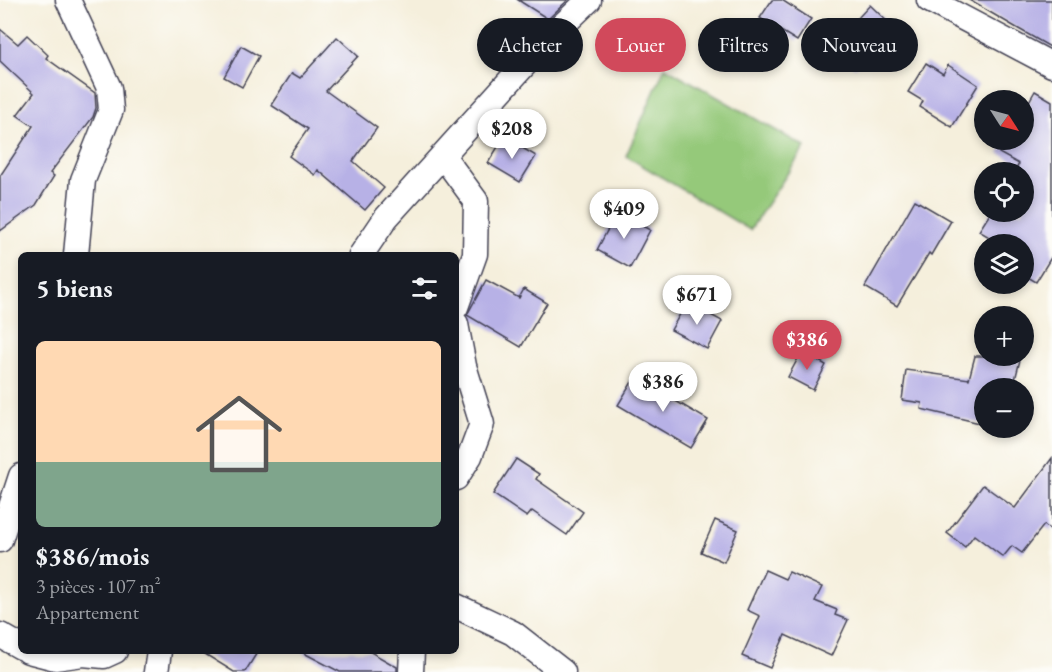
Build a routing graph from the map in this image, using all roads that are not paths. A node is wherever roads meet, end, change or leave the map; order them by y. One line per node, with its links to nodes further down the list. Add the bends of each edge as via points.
1 (69, 0): 6 (street, via 109,88 111,110 83,180)
2 (589, 0): 5 (street, via 545,42)
3 (928, 0): 4 (street)
4 (1052, 65)
5 (443, 156): 7 (street, via 386,218); 8 (street, via 476,201 475,254)
6 (76, 252)
7 (363, 252)
8 (459, 299)
9 (459, 340): 10 (street, via 482,424)
10 (459, 473)
11 (18, 486): 12 (street)
12 (0, 540)
13 (459, 607): 24 (street, via 513,633)
14 (0, 635): 15 (street)
15 (18, 645)
16 (40, 654): 17 (street, via 55,658)
17 (83, 654)
18 (83, 654): 19 (street)
19 (108, 654)
20 (159, 654): 22 (street)
21 (412, 654): 23 (street)
22 (156, 672)
23 (411, 672)
24 (563, 672)

